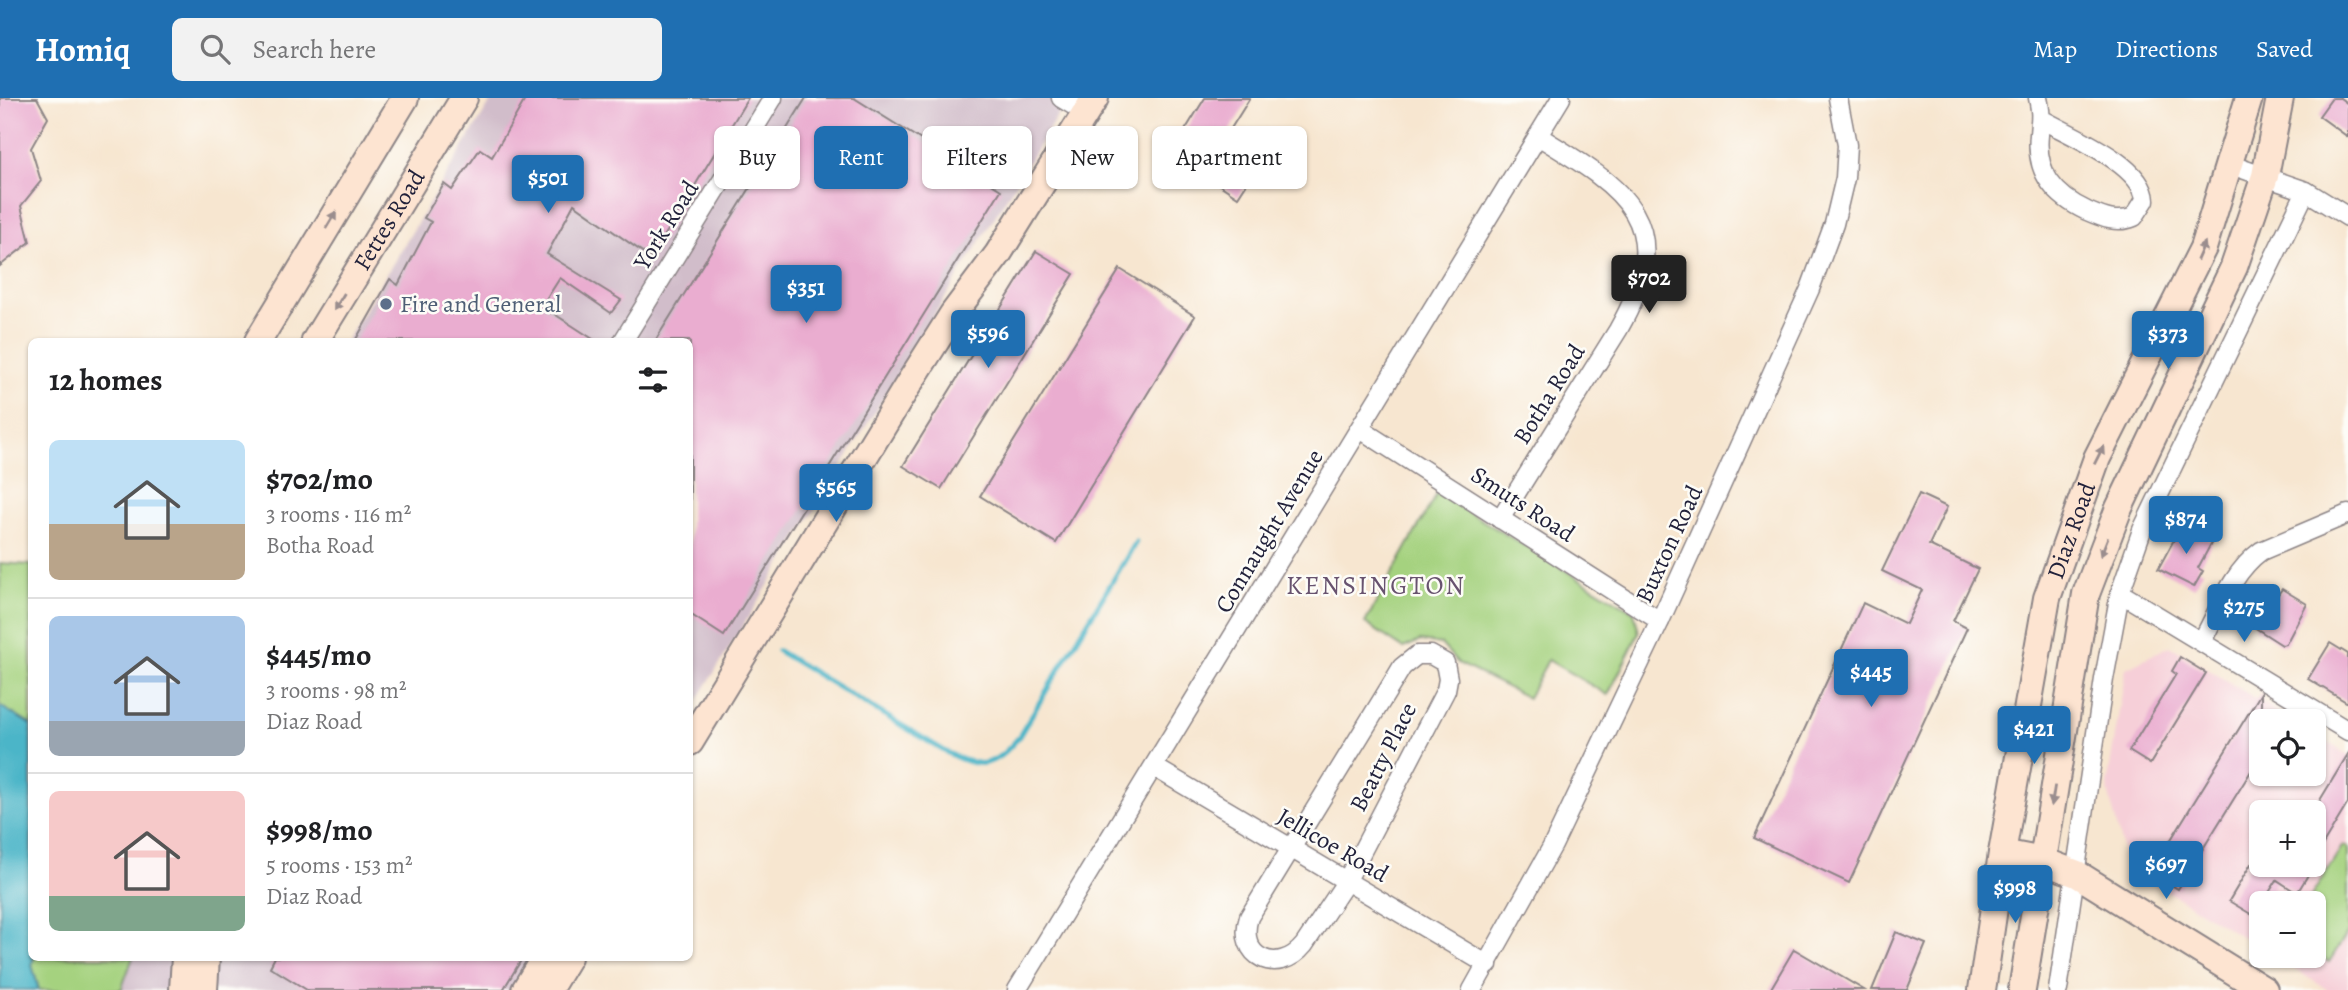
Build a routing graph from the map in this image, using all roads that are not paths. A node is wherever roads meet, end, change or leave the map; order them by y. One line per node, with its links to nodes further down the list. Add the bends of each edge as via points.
1 (405, 98): 16 (street, Fettes Road, one-way to 1)
2 (464, 98): 17 (street, Fettes Road, one-way to 17)
3 (773, 98): 18 (street, York Road)
4 (1561, 98): 11 (street, Connaught Avenue)
5 (1838, 98): 23 (street, Buxton Road, via 1847,145 1834,223 1810,289)
6 (2038, 98): 10 (street)
7 (2249, 98): 12 (street, Diaz Road)
8 (2280, 98): 13 (street, Diaz Road)
9 (1078, 102): 25 (street); 27 (street, via 998,254 923,362)
10 (2043, 120): 10 (street, via 2039,152 2046,180 2054,191 2106,219 2134,217 2145,200 2140,182 2113,159)
11 (1538, 136): 19 (street, Connaught Avenue); 21 (street, Botha Road, via 1622,194 1642,229 1645,266 1629,311)
12 (2231, 165): 13 (street); 30 (street, Diaz Road, one-way to 12, via 2038,635 2059,558 2097,458 2203,248)
13 (2265, 176): 14 (street); 31 (street, Diaz Road, one-way to 31, via 2234,267 2119,509 2087,594)
14 (2306, 191): 15 (street); 22 (street, via 2142,530)
15 (2348, 217)
16 (260, 338)
17 (317, 338)
18 (625, 338)
19 (1360, 429): 21 (street, Smuts Road); 28 (street, Connaught Avenue)
20 (2348, 514): 24 (street, via 2252,558 2237,576)
21 (1500, 519): 23 (street, Smuts Road)
22 (2120, 593): 24 (street); 32 (street)
23 (1660, 621): 38 (street, Buxton Road, via 1553,845)
24 (2202, 641): 26 (street)
25 (693, 711)
26 (2348, 731)
27 (693, 737)
28 (1154, 766): 29 (street, Jellicoe Road); 43 (street, Connaught Avenue)
29 (1289, 849): 33 (street, Jellicoe Road); 33 (street, Beatty Place, via 1247,925 1249,944 1264,959 1282,962 1297,955); 33 (street, Beatty Place, via 1402,667 1417,655 1438,658 1448,671 1446,690)
30 (2002, 853): 31 (street); 45 (street, Diaz Road)
31 (2043, 861): 32 (street); 46 (street, Diaz Road)
32 (2077, 874): 47 (street); 48 (street)
33 (1346, 881): 38 (street, Jellicoe Road)
34 (184, 961): 39 (street)
35 (206, 961): 40 (street)
36 (543, 961): 41 (street)
37 (566, 961): 42 (street)
38 (1488, 965): 44 (street, Buxton Road)
39 (183, 990)
40 (204, 990)
41 (525, 990)
42 (548, 990)
43 (1017, 990)
44 (1472, 990)
45 (1982, 990)
46 (2022, 990)
47 (2058, 990)
48 (2264, 990)

